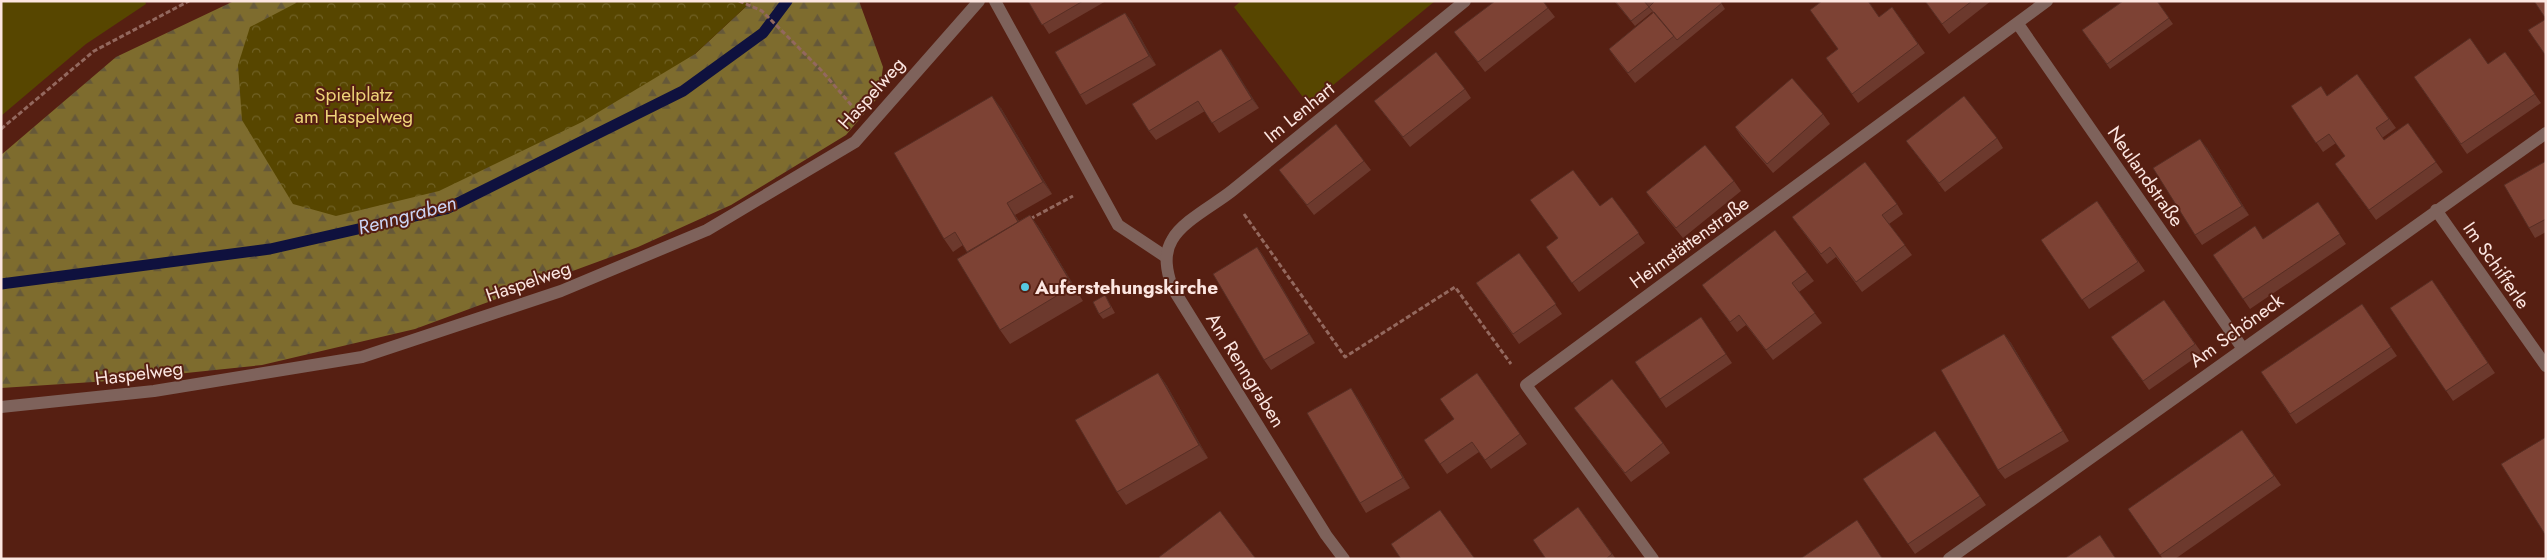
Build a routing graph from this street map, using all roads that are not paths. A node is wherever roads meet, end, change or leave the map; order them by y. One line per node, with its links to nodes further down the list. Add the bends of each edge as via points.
1 (979, 1): 11 (street, Haspelweg, via 855,142 707,230 561,291 362,357 154,392)
2 (995, 1): 8 (street, via 1118,226)
3 (1465, 1): 8 (street, Im Lenhart, via 1229,194 1179,230 1171,240)
4 (2047, 1): 5 (street, Heimstättenstraße)
5 (2018, 24): 9 (street, Neulandstraße); 13 (street, Heimstättenstraße, via 1526,384)
6 (2546, 133): 7 (street, Am Schöneck)
7 (2436, 210): 9 (street, Am Schöneck); 10 (street, Im Schifferle)
8 (1166, 257): 12 (street, Am Renngraben, via 1172,288)
9 (2243, 349): 14 (street, Am Schöneck)
10 (2546, 366)
11 (1, 406)
12 (1344, 559)
13 (1653, 559)
14 (1949, 559)

